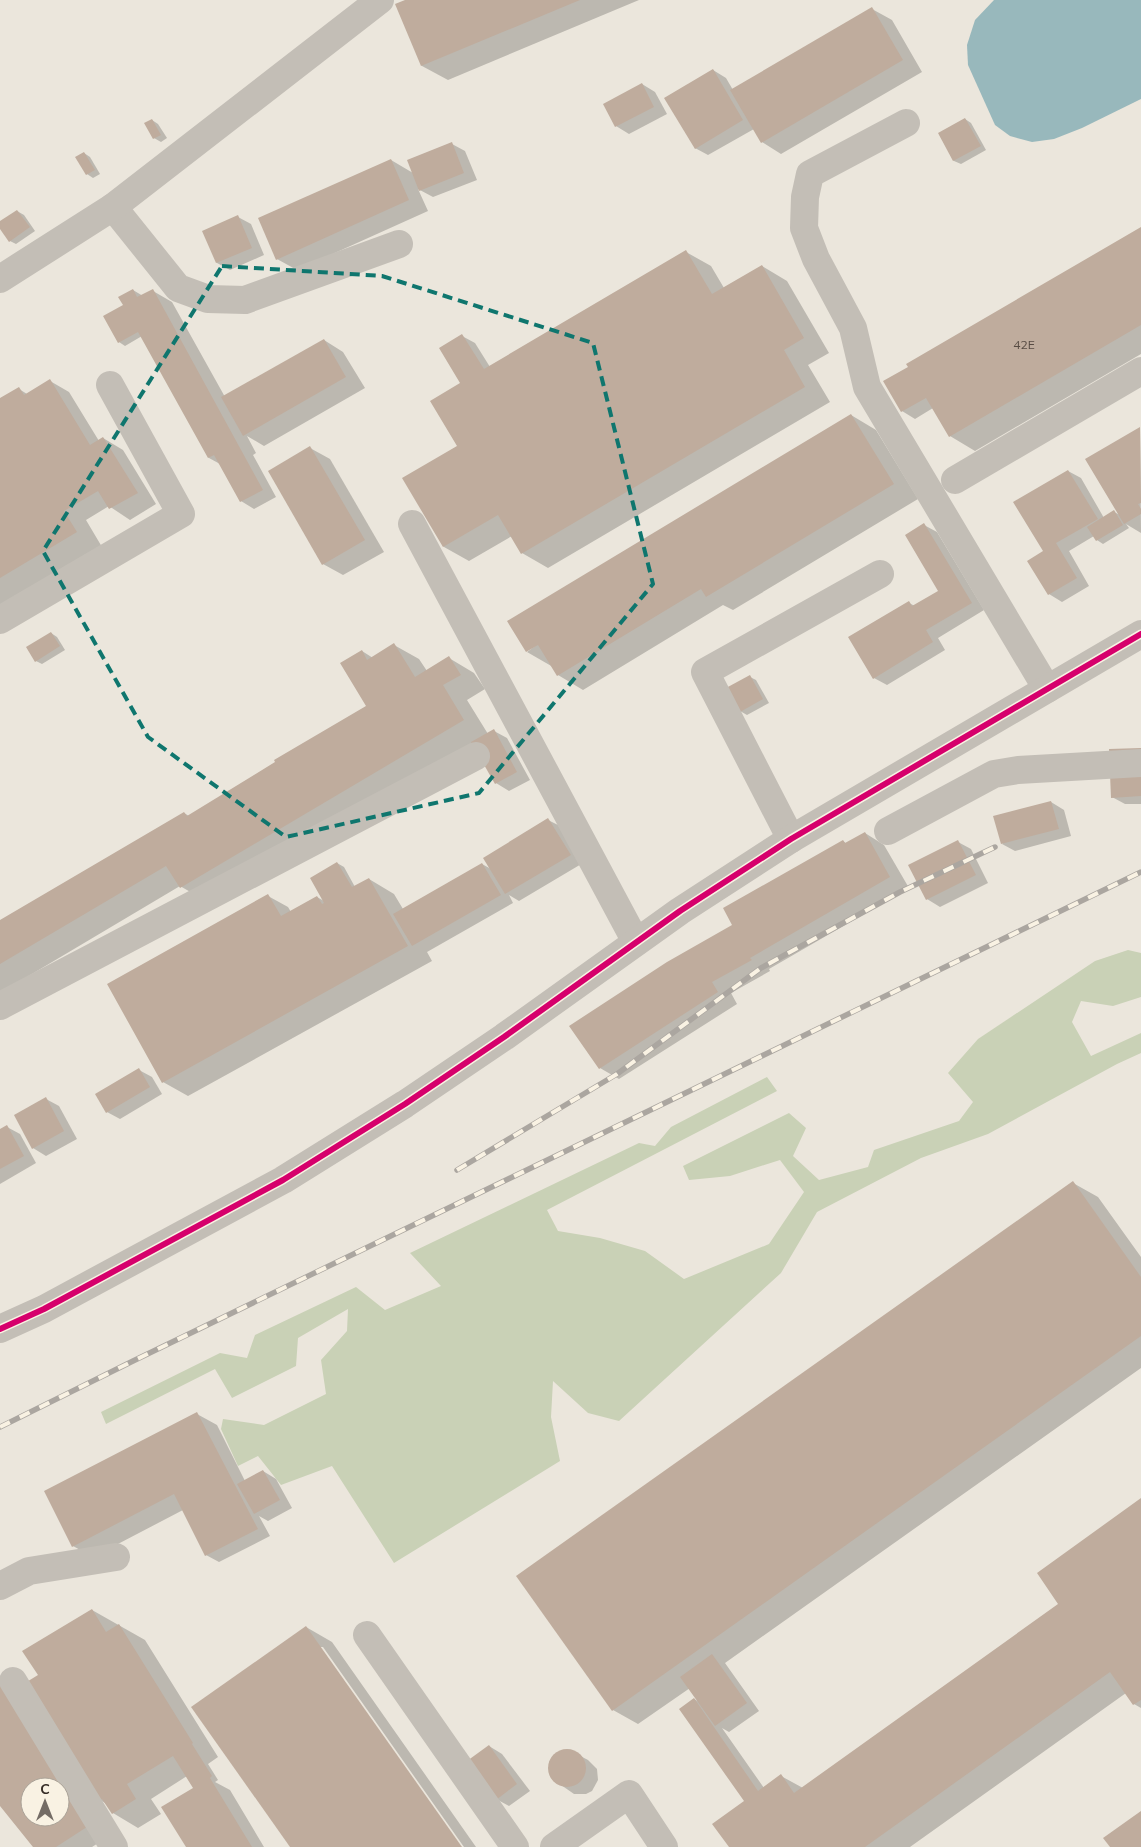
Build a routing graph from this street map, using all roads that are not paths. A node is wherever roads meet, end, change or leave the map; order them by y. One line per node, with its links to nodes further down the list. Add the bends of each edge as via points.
1 (380, 0): 3 (street)
2 (906, 123): 13 (street, via 810,174 804,228 816,259 853,328 867,387)
3 (113, 207): 4 (street, via 178,288 208,299 245,300); 5 (street)
4 (399, 244)
5 (0, 279)
6 (1141, 371): 8 (street)
7 (110, 385): 11 (street, via 181,514)
8 (955, 480)
9 (412, 524): 18 (street)
10 (880, 574): 17 (street, via 704,672)
11 (0, 620)
12 (1141, 634): 13 (street)
13 (1047, 689): 17 (street)
14 (476, 756): 19 (street)
15 (1141, 763): 16 (street, via 994,774)
16 (888, 831)
17 (791, 839): 18 (street)
18 (636, 942): 20 (street, via 496,1043 283,1180)
19 (0, 1006)
20 (0, 1329)
21 (116, 1557): 22 (street, via 29,1571)
22 (0, 1586)
23 (366, 1636): 26 (street)
24 (13, 1681): 25 (street)
25 (114, 1847)
26 (514, 1847)
27 (554, 1847): 28 (street, via 629,1794)
28 (664, 1847)

